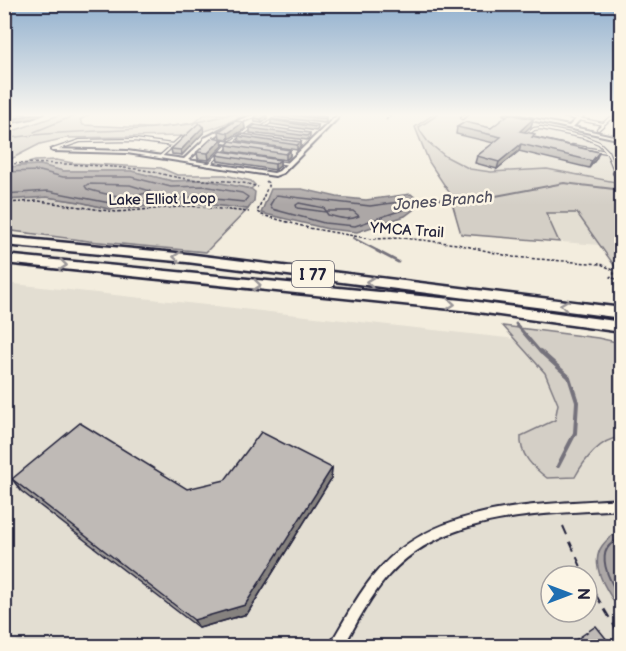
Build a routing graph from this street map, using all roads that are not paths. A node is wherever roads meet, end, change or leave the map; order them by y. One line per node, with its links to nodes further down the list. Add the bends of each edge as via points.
1 (70, 144): 11 (lane)
2 (162, 144): 9 (lane)
3 (200, 144): 19 (street)
4 (229, 144): 14 (lane)
5 (238, 144): 8 (street)
6 (310, 144): 15 (street)
7 (599, 144): 13 (lane)
8 (242, 145)
9 (173, 146): 17 (lane)
10 (570, 146): 13 (lane)
11 (53, 150): 17 (street)
12 (289, 152): 15 (street)
13 (607, 152): 22 (lane, via 615,175)
14 (220, 153): 16 (lane); 21 (lane)
15 (300, 153): 20 (street)
16 (232, 155)
17 (160, 157): 19 (street)
18 (267, 160): 20 (lane)
19 (185, 161): 21 (street)
20 (290, 164): 21 (street, via 281,172 265,174)
21 (209, 165)
22 (621, 179)
23 (4, 240): 25 (highway, I 77, one-way to 23, via 187,258)
24 (4, 259): 26 (highway, I 77, one-way to 26, via 471,306)
25 (621, 313)
26 (621, 327)
27 (621, 504): 28 (street, via 484,517 443,529 417,543 386,570)
28 (337, 646)

